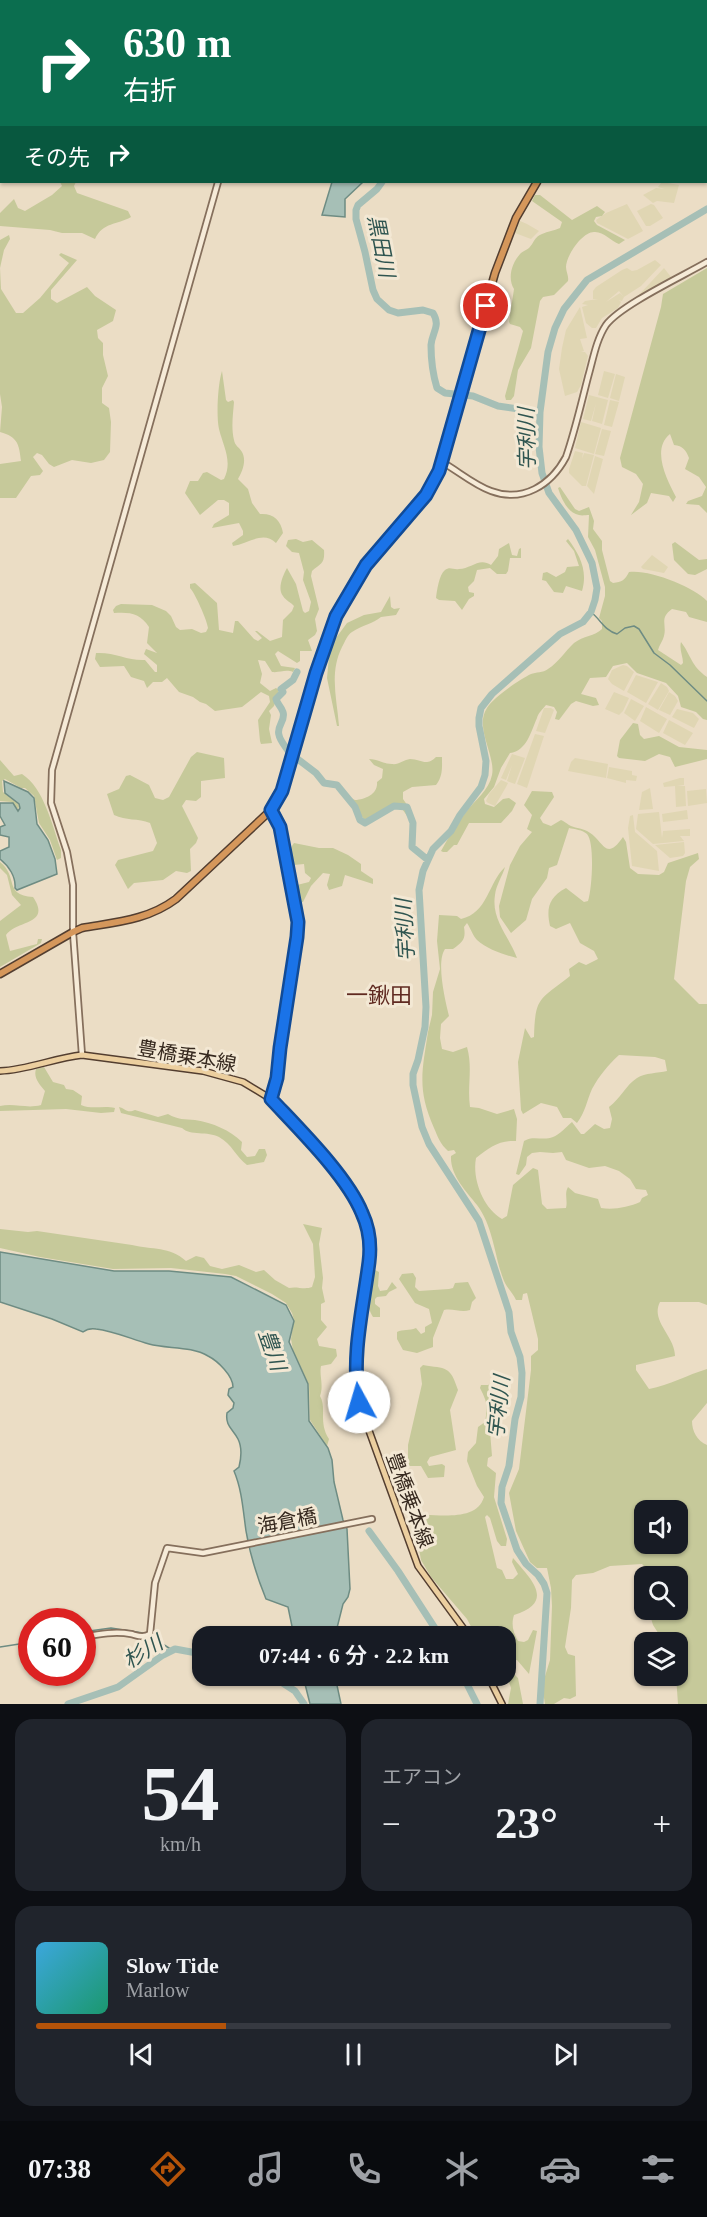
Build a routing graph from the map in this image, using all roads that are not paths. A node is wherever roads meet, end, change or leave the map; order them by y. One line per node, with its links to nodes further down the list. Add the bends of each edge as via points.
1 (218, 183): 6 (street, via 52,770 51,803 71,868)
2 (536, 183): 4 (highway, via 516,218 495,273)
3 (707, 262): 4 (street, via 631,305 607,324 594,353 566,457 554,476 521,494 502,494 482,487)
4 (442, 462): 5 (highway, via 426,495 376,551 336,616 282,791)
5 (271, 810): 6 (highway, via 164,908 138,918); 10 (street, via 280,827 298,922)
6 (73, 932): 7 (highway); 8 (street)
7 (0, 974)
8 (82, 1055): 9 (main road, 豊橋乗本線); 10 (main road, 豊橋乗本線, via 218,1074 243,1082)
9 (0, 1071)
10 (271, 1099): 12 (main road, 豊橋乗本線, via 342,1180 364,1215 370,1251 356,1359 359,1402 418,1566)
11 (372, 1519): 13 (street, 海倉橋, via 206,1552 169,1547 155,1583 148,1636)
12 (462, 1626)
13 (96, 1635)
14 (493, 1686): 15 (main road)
15 (502, 1704)

